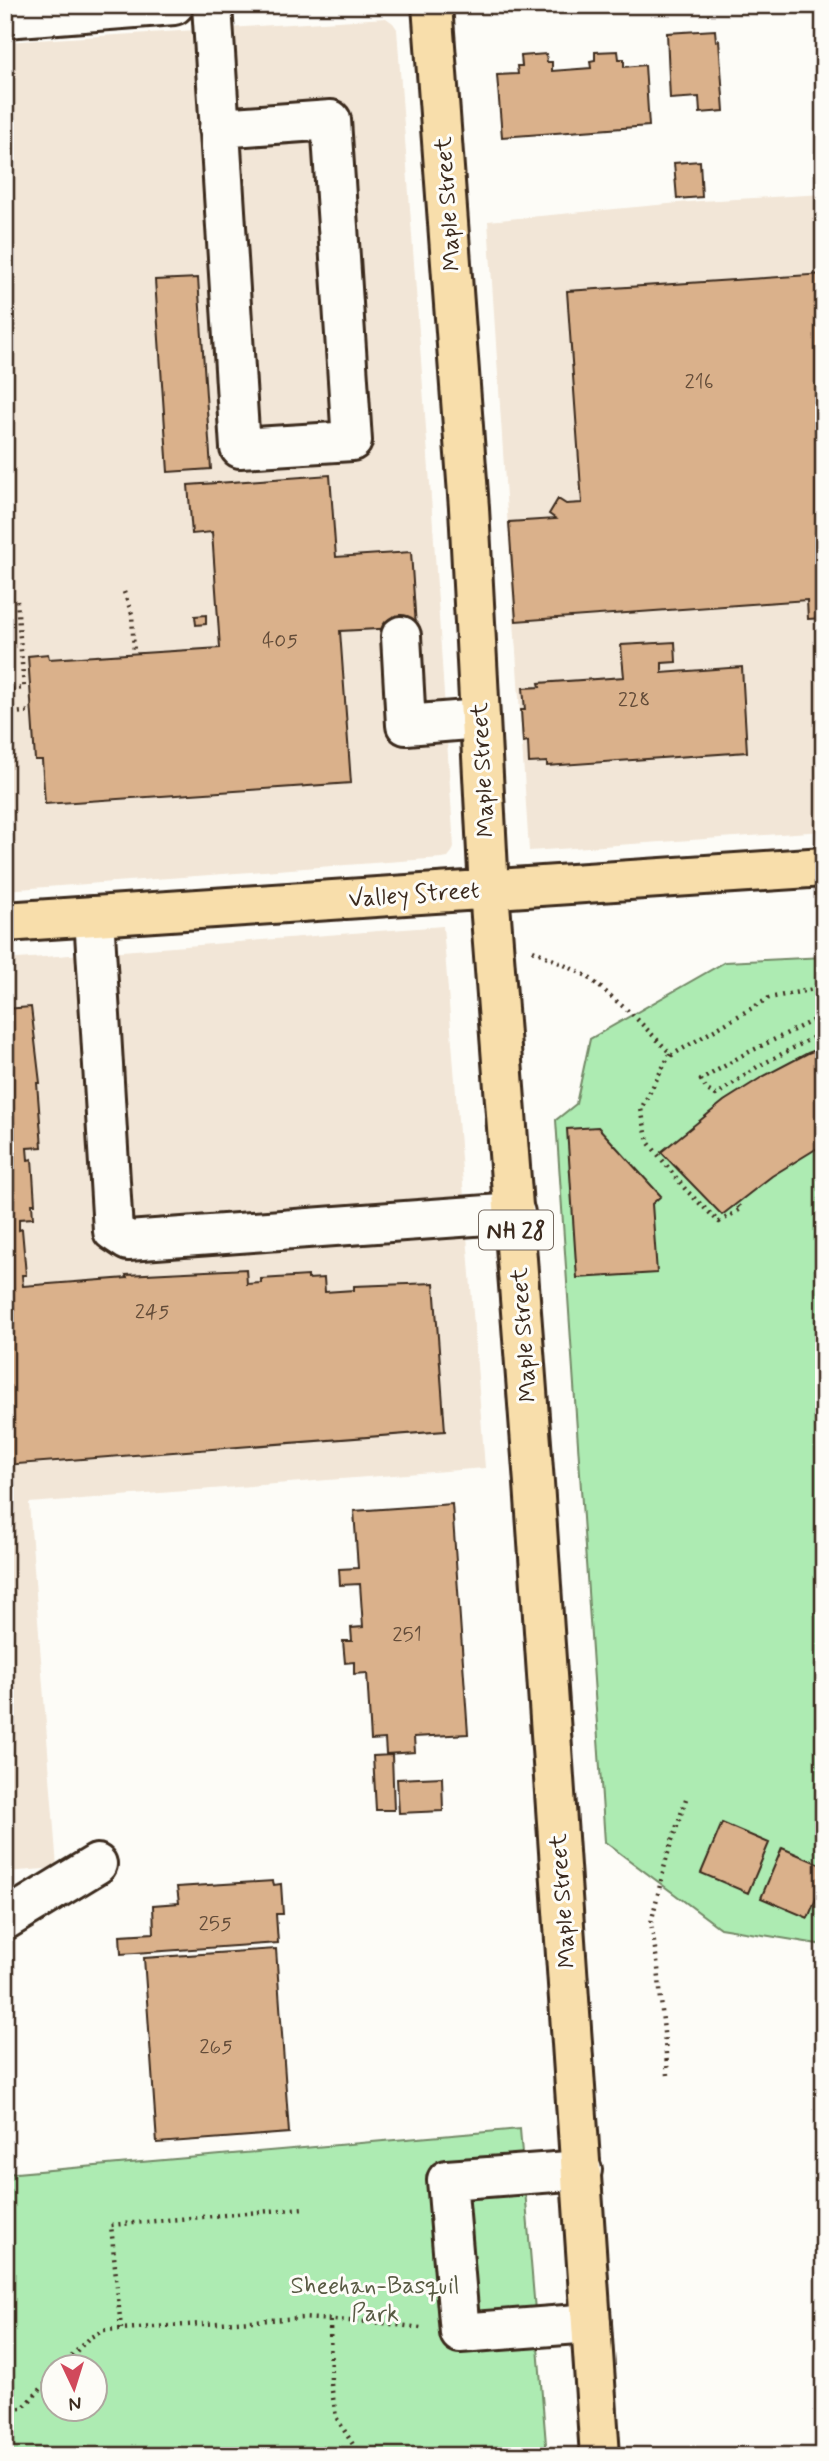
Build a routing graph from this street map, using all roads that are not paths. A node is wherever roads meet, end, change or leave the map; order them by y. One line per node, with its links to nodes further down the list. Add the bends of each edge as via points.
1 (174, 5): 4 (street)
2 (212, 5): 5 (street)
3 (432, 5): 7 (main road, Maple Street / NH 28)
4 (5, 18)
5 (219, 128): 5 (street, via 240,448 352,440 331,120)
6 (401, 636): 7 (street, via 406,725)
7 (480, 719): 9 (main road, Maple Street / NH 28)
8 (824, 867): 9 (main road, Valley Street)
9 (489, 890): 10 (main road, Valley Street); 12 (main road, Maple Street / NH 28)
10 (94, 916): 11 (main road, Valley Street); 12 (street, via 113,1231 128,1241)
11 (5, 922)
12 (515, 1213): 15 (main road, Maple Street / NH 28)
13 (97, 1864): 14 (street)
14 (5, 1920)
15 (582, 2170): 16 (main road, Maple Street / NH 28); 16 (street, via 447,2180 460,2333)
16 (591, 2323): 17 (main road, Maple Street / NH 28)
17 (600, 2456)

